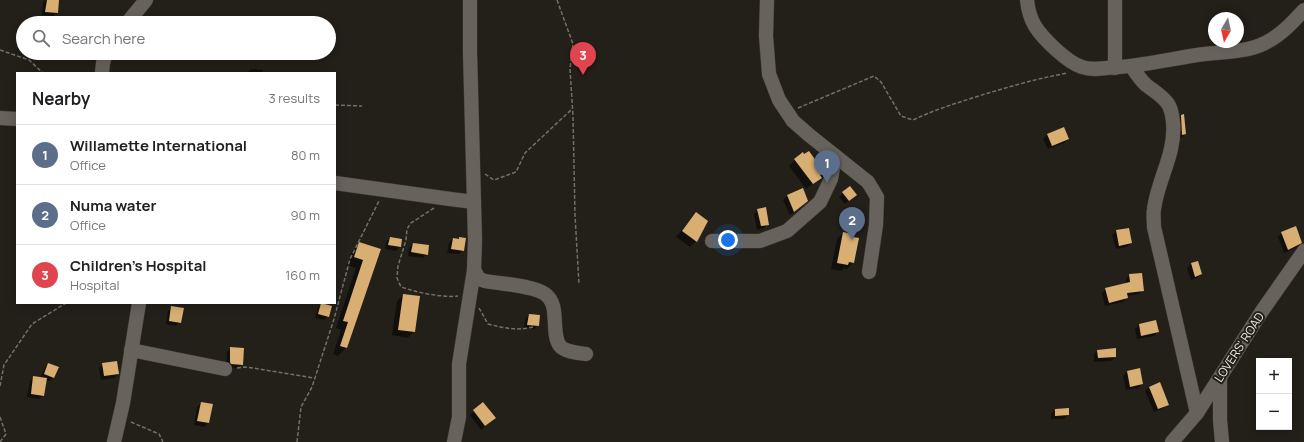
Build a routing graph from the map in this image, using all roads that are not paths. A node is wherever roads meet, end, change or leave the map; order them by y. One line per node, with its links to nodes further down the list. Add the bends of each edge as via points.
1 (146, 0): 7 (street)
2 (470, 0): 16 (street)
3 (767, 0): 14 (street, via 769,74 779,100 793,121)
4 (1027, 0): 10 (street, via 1035,26 1054,48 1081,67)
5 (1115, 0): 10 (street)
6 (1304, 10): 9 (street, via 1276,38 1264,44 1247,49)
7 (133, 16)
8 (104, 60): 11 (street)
9 (1132, 67): 10 (street); 26 (street, via 1144,82 1168,103 1172,111 1173,141 1153,209 1154,227)
10 (1115, 68)
11 (102, 72)
12 (0, 118): 13 (street)
13 (16, 119)
14 (835, 156): 17 (street, via 831,179 820,202 787,231 760,241); 20 (street, via 868,182 877,197 876,225)
15 (336, 183): 16 (street)
16 (474, 202): 19 (street)
17 (712, 241)
18 (1304, 251): 25 (street, LOVERS' ROAD)
19 (474, 270): 23 (street, via 480,279 485,281 535,289 544,294 551,303 557,339 561,346); 28 (street, via 458,364 459,417)
20 (868, 272)
21 (139, 304): 22 (street)
22 (131, 350): 24 (street); 27 (street)
23 (586, 354)
24 (225, 369)
25 (1220, 378): 26 (street, LOVERS' ROAD); 30 (street)
26 (1197, 413): 29 (street, LOVERS' ROAD)
27 (114, 442)
28 (454, 442)
29 (1172, 442)
30 (1222, 442)

